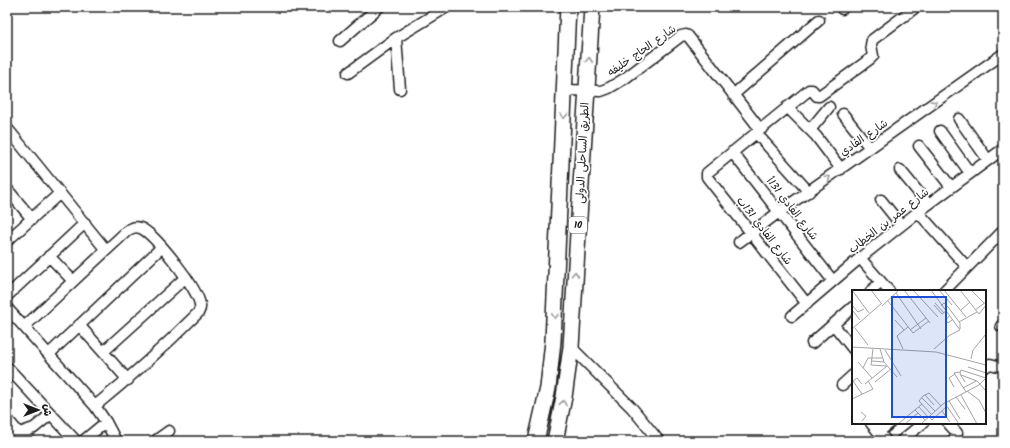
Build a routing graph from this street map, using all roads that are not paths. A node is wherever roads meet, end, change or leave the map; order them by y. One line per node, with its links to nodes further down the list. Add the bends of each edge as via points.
1 (379, 7): 8 (street)
2 (568, 7): 12 (highway, الطريق الساحلى الدولى / 10)
3 (592, 7): 13 (highway, الطريق الساحلى الدولى / 10, one-way to 3)
4 (445, 8): 7 (street)
5 (913, 8): 15 (street, via 872,40 873,54 870,59 820,96 811,90)
6 (819, 20): 14 (street)
7 (396, 38): 10 (street); 11 (street)
8 (340, 41)
9 (1003, 54): 24 (street, شارع الفادي, one-way to 9)
10 (348, 73)
11 (400, 89)
12 (565, 90): 13 (street, شارع الحاج خليفه); 95 (highway, الطريق الساحلى الدولى / 10, one-way to 95, via 553,341 548,388)
13 (586, 91): 14 (street, شارع الحاج خليفه, via 601,91 616,84 684,35 688,36); 67 (highway, الطريق الساحلى الدولى / 10, one-way to 13)
14 (733, 95): 21 (street, شارع الحاج خليفه)
15 (787, 107): 20 (street); 21 (street)
16 (829, 107): 20 (street)
17 (843, 114): 24 (street)
18 (959, 118): 27 (street)
19 (7, 128): 34 (street)
20 (810, 130): 28 (street)
21 (758, 131): 26 (street); 33 (street, شارع الحاج خليفه)
22 (940, 131): 30 (street)
23 (919, 146): 31 (street)
24 (870, 148): 28 (street, شارع الفادي)
25 (1003, 148): 27 (street, شارع عمر بن الخطاب)
26 (732, 152): 37 (street, شارع الفادي 131أ); 43 (street, شارع الفادي 131ب, via 706,174)
27 (988, 160): 30 (street, شارع عمر بن الخطاب)
28 (841, 169): 33 (street, شارع الفادي, one-way to 28)
29 (900, 170): 36 (street)
30 (970, 173): 31 (street, شارع عمر بن الخطاب)
31 (951, 188): 36 (street, شارع عمر بن الخطاب)
32 (7, 189): 39 (street)
33 (809, 192): 37 (street, شارع الفادي)
34 (60, 193): 39 (street); 40 (street)
35 (881, 200): 41 (street)
36 (928, 204): 38 (street, شارع عمر بن الخطاب)
37 (779, 212): 43 (street, شارع الفادي); 53 (street, شارع الفادي 131أ)
38 (918, 212): 41 (street, شارع عمر بن الخطاب); 50 (street)
39 (32, 219): 44 (street)
40 (85, 223): 47 (street); 48 (street)
41 (901, 225): 49 (street, شارع عمر بن الخطاب)
42 (1003, 231): 50 (street)
43 (751, 234): 45 (street, شارع الفادي); 59 (street, شارع الفادي 131ب)
44 (7, 242)
45 (739, 242)
46 (162, 247): 47 (street, via 144,230 133,227); 51 (street); 64 (street)
47 (106, 250): 52 (street)
48 (49, 256): 52 (street); 58 (street)
49 (860, 258): 53 (street, شارع عمر بن الخطاب); 54 (street)
50 (967, 267): 57 (street)
51 (186, 277): 69 (street); 75 (street, via 200,304 198,314)
52 (73, 281): 65 (street)
53 (833, 281): 59 (street, شارع عمر بن الخطاب)
54 (881, 282): 55 (street); 56 (street)
55 (872, 290)
56 (888, 290)
57 (945, 290)
58 (7, 296)
59 (807, 304): 62 (street, شارع عمر بن الخطاب)
60 (7, 308): 65 (street)
61 (852, 308): 63 (street)
62 (792, 316)
63 (833, 324): 66 (street); 68 (street)
64 (79, 325): 69 (street); 70 (street)
65 (24, 327): 70 (street)
66 (812, 343)
67 (571, 347): 96 (highway, الطريق الساحلى الدولى / 10, one-way to 67, via 564,397); 97 (street, via 632,408)
68 (852, 348)
69 (103, 352): 75 (street)
70 (49, 354): 77 (street)
71 (1003, 365): 72 (street, via 990,364)
72 (986, 366)
73 (8, 370): 78 (street)
74 (852, 376): 76 (street)
75 (128, 380): 77 (street)
76 (842, 385)
77 (95, 406): 80 (street)
78 (51, 414): 85 (street, via 34,428); 89 (street)
79 (7, 419): 85 (street)
80 (106, 422): 92 (street); 93 (street)
81 (872, 424): 87 (street)
82 (889, 424): 87 (street)
83 (922, 424): 99 (street)
84 (949, 424): 88 (street, via 957,433)
85 (21, 432): 90 (street); 91 (street)
86 (169, 432): 94 (street)
87 (879, 432): 98 (street)
88 (954, 438)
89 (71, 439)
90 (9, 441)
91 (30, 441)
92 (83, 441)
93 (116, 441)
94 (155, 441)
95 (536, 441)
96 (554, 441)
97 (659, 441)
98 (886, 441)
99 (901, 441)

